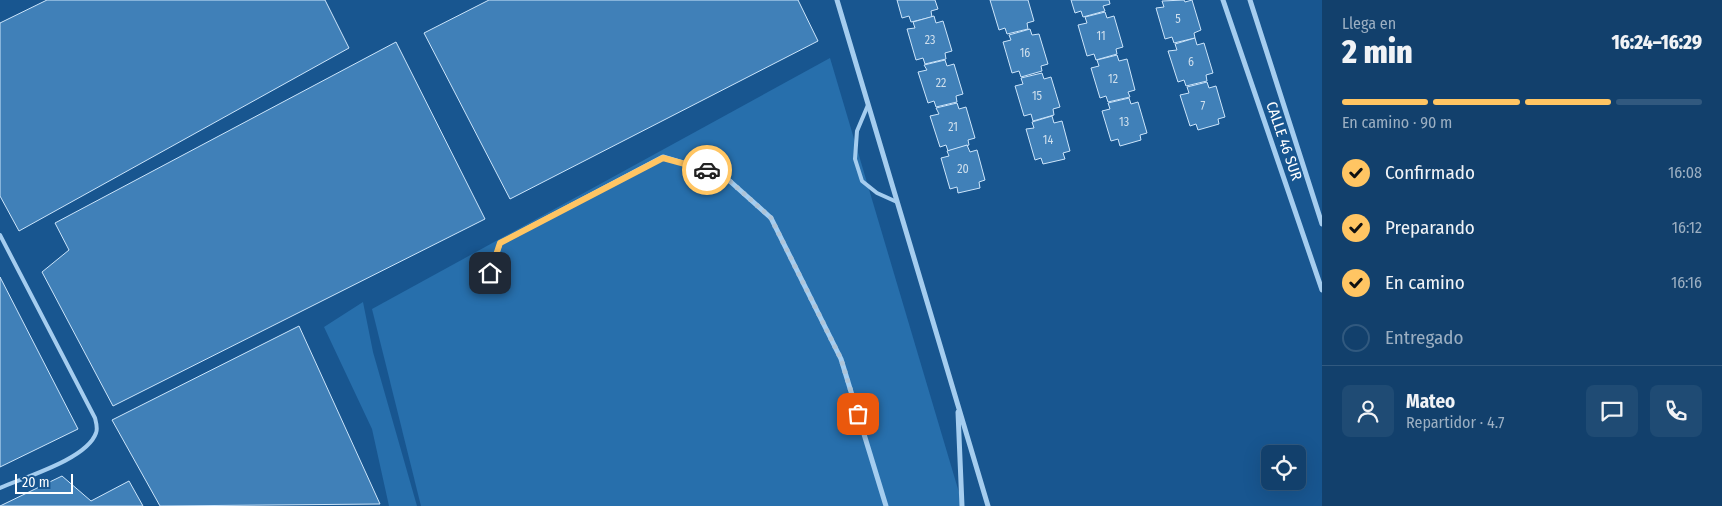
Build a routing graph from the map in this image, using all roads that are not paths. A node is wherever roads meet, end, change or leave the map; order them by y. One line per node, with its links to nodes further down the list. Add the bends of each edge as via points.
1 (837, 0): 4 (street)
2 (1223, 0): 9 (street, CALLE 46 SUR)
3 (1250, 0): 6 (street, CALLE 46 SUR)
4 (868, 105): 5 (street); 5 (lane, via 857,131 855,159 862,181 877,193)
5 (897, 202): 10 (street)
6 (1322, 224)
7 (0, 235): 11 (lane, via 95,418 98,431 80,453)
8 (490, 273): 12 (street, via 500,243 663,158 723,175 771,218 841,359)
9 (1322, 290)
10 (958, 404): 13 (street); 14 (street)
11 (0, 488)
12 (886, 506)
13 (962, 506)
14 (988, 506)

